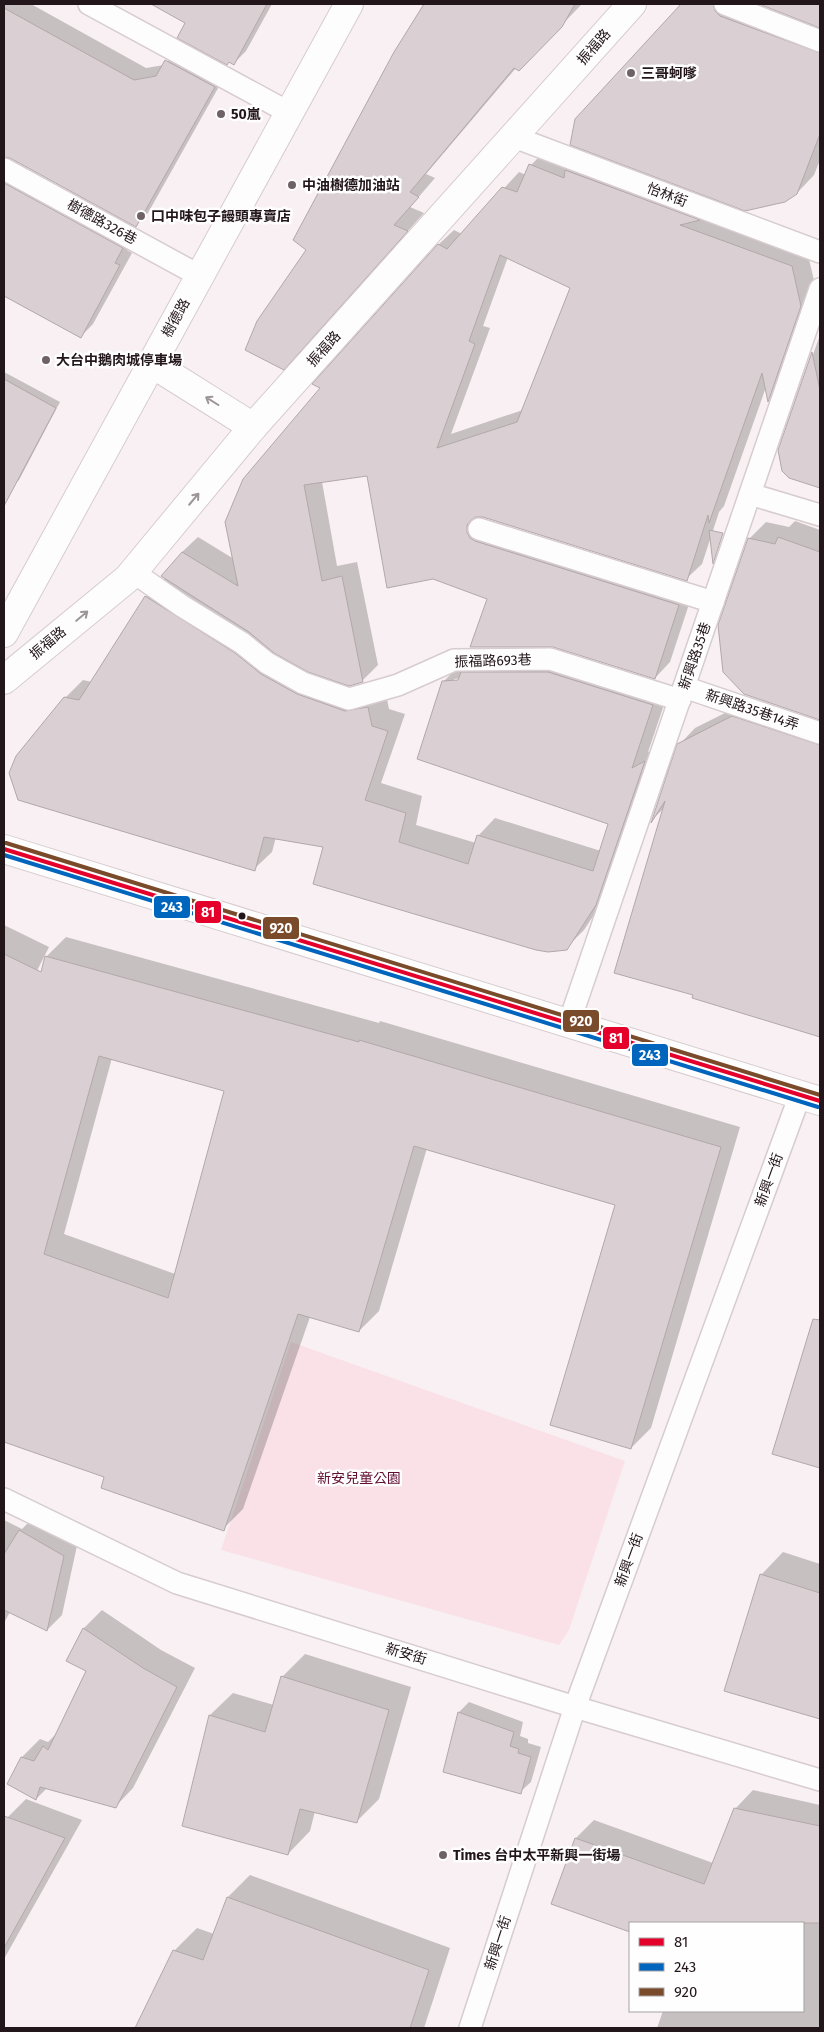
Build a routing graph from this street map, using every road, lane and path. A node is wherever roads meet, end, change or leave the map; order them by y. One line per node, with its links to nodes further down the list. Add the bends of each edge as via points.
1 (89, 4): 6 (lane)
2 (348, 4): 6 (street, 樹德路)
3 (632, 4): 7 (street, 振福路)
4 (725, 4): 5 (lane)
5 (820, 41)
6 (288, 112): 10 (street, 樹德路)
7 (514, 137): 9 (lane, 怡林街); 13 (street, 振福路)
8 (4, 169): 10 (lane, 樹德路326巷)
9 (820, 252)
10 (200, 276): 12 (street, 樹德路)
11 (820, 289): 14 (lane, 新興路35巷)
12 (151, 363): 13 (street, one-way to 12); 19 (street, 樹德路)
13 (253, 427): 17 (street, 振福路, one-way to 13)
14 (750, 494): 15 (lane); 18 (lane, 新興路35巷)
15 (820, 516)
16 (479, 529): 18 (lane)
17 (133, 572): 20 (street, 振福路, one-way to 17); 21 (lane, 振福路693巷, via 242,643 267,663 303,683 348,699 398,685 454,660 550,659)
18 (714, 602): 21 (lane, 新興路35巷)
19 (4, 633)
20 (4, 680)
21 (682, 694): 22 (lane, 新興路35巷14弄); 24 (lane, 新興路35巷)
22 (820, 733)
23 (4, 849): 24 (street)
24 (569, 1023): 25 (street)
25 (810, 1098): 27 (lane, 新興一街)
26 (4, 1499): 27 (lane, 新安街, via 178,1583)
27 (575, 1707): 28 (lane, 新安街); 29 (lane, 新興一街)
28 (820, 1780)
29 (470, 2028)

